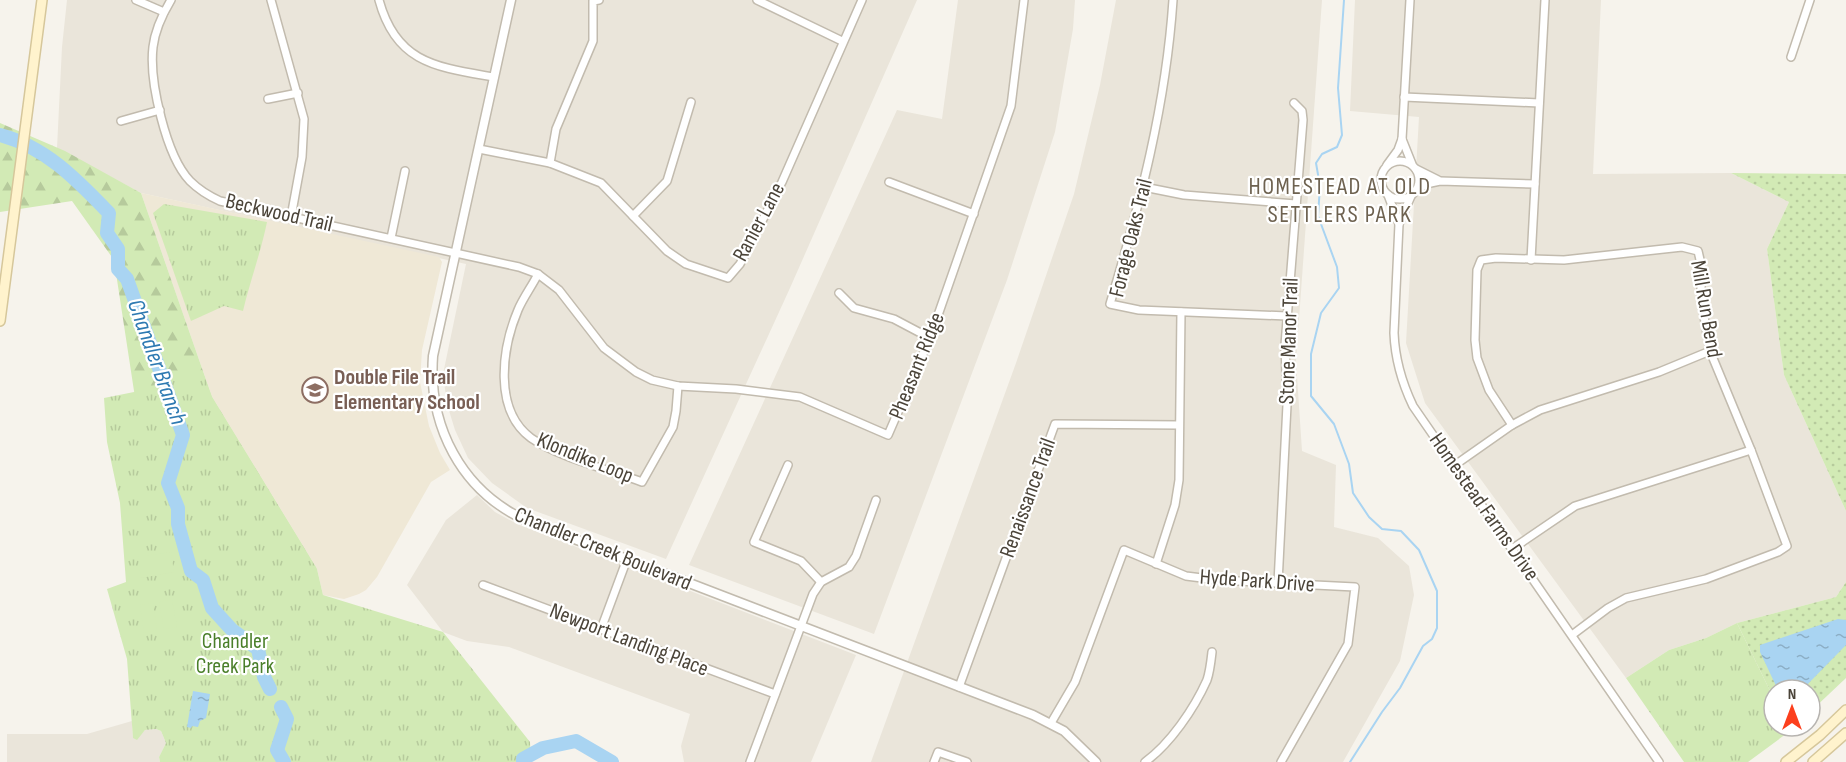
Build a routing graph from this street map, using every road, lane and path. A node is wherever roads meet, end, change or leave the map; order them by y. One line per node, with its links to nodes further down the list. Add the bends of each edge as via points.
1 (42, 0): 51 (main road)
2 (136, 0): 15 (street)
3 (171, 0): 15 (street, Beckwood Trail)
4 (271, 0): 19 (street)
5 (379, 0): 18 (street, via 385,20 404,49 429,63)
6 (511, 0): 18 (street, Chandler Creek Boulevard)
7 (598, 0): 29 (street, via 593,1 593,41 556,129)
8 (757, 0): 16 (street)
9 (862, 0): 16 (street, Ranier Lane)
10 (1024, 0): 40 (street, Pheasant Ridge, via 1011,106)
11 (1173, 0): 36 (street, Forage Oaks Trail, via 1156,131)
12 (1410, 0): 20 (street, Homestead Farms Drive)
13 (1545, 0): 24 (street)
14 (1810, 0): 17 (street)
15 (164, 12): 25 (street, Beckwood Trail, via 152,58)
16 (842, 40): 41 (street, Ranier Lane, via 782,182 740,264 728,278 686,264 667,251)
17 (1791, 57)
18 (493, 77): 28 (street, Chandler Creek Boulevard)
19 (298, 93): 21 (street); 42 (street, via 304,138)
20 (1404, 97): 24 (street); 27 (street, Homestead Farms Drive)
21 (268, 99)
22 (691, 102): 41 (street, via 667,181)
23 (1294, 103): 39 (street, Stone Manor Trail, via 1302,111 1303,120)
24 (1539, 103): 35 (street)
25 (160, 110): 26 (street); 42 (street, Beckwood Trail, via 176,161 199,189 220,201)
26 (121, 121)
27 (1402, 139): 30 (street, Homestead Farms Drive); 31 (street, Homestead Farms Drive)
28 (479, 149): 29 (street, Ranier Lane); 45 (street, Chandler Creek Boulevard)
29 (550, 164): 41 (street, Ranier Lane, via 601,183)
30 (1387, 165): 31 (street, via 1399,161); 38 (street, Homestead Farms Drive, via 1381,177)
31 (1414, 166): 33 (street); 37 (street, Homestead Farms Drive, via 1419,180)
32 (405, 171): 44 (street)
33 (1440, 181): 35 (street); 37 (street)
34 (889, 182): 40 (street)
35 (1535, 184): 46 (street)
36 (1144, 187): 39 (street, via 1184,195); 49 (street, Forage Oaks Trail, via 1110,304)
37 (1413, 193): 38 (street, via 1399,199); 43 (street, Homestead Farms Drive)
38 (1388, 194): 43 (street, Homestead Farms Drive)
39 (1296, 204): 50 (street, Stone Manor Trail)
40 (974, 214): 52 (street, Pheasant Ridge)
41 (633, 216)
42 (291, 217): 44 (street, Beckwood Trail)
43 (1399, 224): 59 (street, Homestead Farms Drive, via 1394,333 1397,362 1413,406)
44 (391, 238): 45 (street, Beckwood Trail)
45 (455, 253): 47 (street, Pheasant Ridge); 62 (street, Chandler Creek Boulevard, via 432,368 436,411 450,448 478,487 499,507)
46 (1531, 260): 53 (street, Mill Run Bend, via 1682,247 1698,251); 56 (street, Mill Run Bend, via 1488,258 1482,260 1477,270 1477,358 1489,390)
47 (538, 274): 54 (street, Pheasant Ridge, via 559,290 604,348 636,372); 54 (street, Klondike Loop, via 518,310 504,381 505,398 514,419 530,437 642,482 673,427)
48 (839, 293): 52 (street, via 854,308 894,319)
49 (1180, 312): 50 (street, Forage Oaks Trail); 55 (street)
50 (1287, 316): 65 (street, Stone Manor Trail, via 1285,469)
51 (0, 321)
52 (930, 338): 54 (street, Pheasant Ridge, via 888,435 800,398)
53 (1710, 351): 56 (street, via 1659,372 1551,406); 57 (street, Mill Run Bend)
54 (678, 386)
55 (1179, 424): 63 (street, via 1177,495); 71 (street, Renaissance Trail, via 1055,424)
56 (1512, 425): 59 (street)
57 (1751, 450): 61 (street, via 1575,506); 69 (street, Mill Run Bend, via 1787,546 1706,579 1626,598)
58 (788, 465): 64 (street, via 754,542 795,557)
59 (1455, 465): 61 (street, Homestead Farms Drive)
60 (876, 500): 64 (street, via 849,567)
61 (1512, 549): 69 (street, Homestead Farms Drive)
62 (627, 559): 67 (street, Chandler Creek Boulevard); 68 (street)
63 (1156, 564): 65 (street, Hyde Park Drive, via 1186,576); 74 (street, Hyde Park Drive, via 1124,550 1075,682)
64 (821, 582): 67 (street)
65 (1278, 583): 81 (street, Hyde Park Drive, via 1355,587 1348,644)
66 (483, 585): 68 (street, Newport Landing Place)
67 (801, 625): 71 (street, Chandler Creek Boulevard); 72 (street)
68 (601, 629): 72 (street, Newport Landing Place)
69 (1572, 635): 82 (street, Homestead Farms Drive)
70 (1212, 652): 80 (street, via 1207,678 1180,726)
71 (958, 687): 74 (street, Chandler Creek Boulevard)
72 (775, 694): 76 (street)
73 (1846, 710): 83 (main road)
74 (1050, 723): 79 (street, Chandler Creek Boulevard)
75 (1846, 733): 84 (main road)
76 (750, 762)
77 (934, 762): 78 (street, via 938,752)
78 (967, 762)
79 (1096, 762)
80 (1144, 762)
81 (1281, 762)
82 (1659, 762)
83 (1786, 762)
84 (1813, 762)

